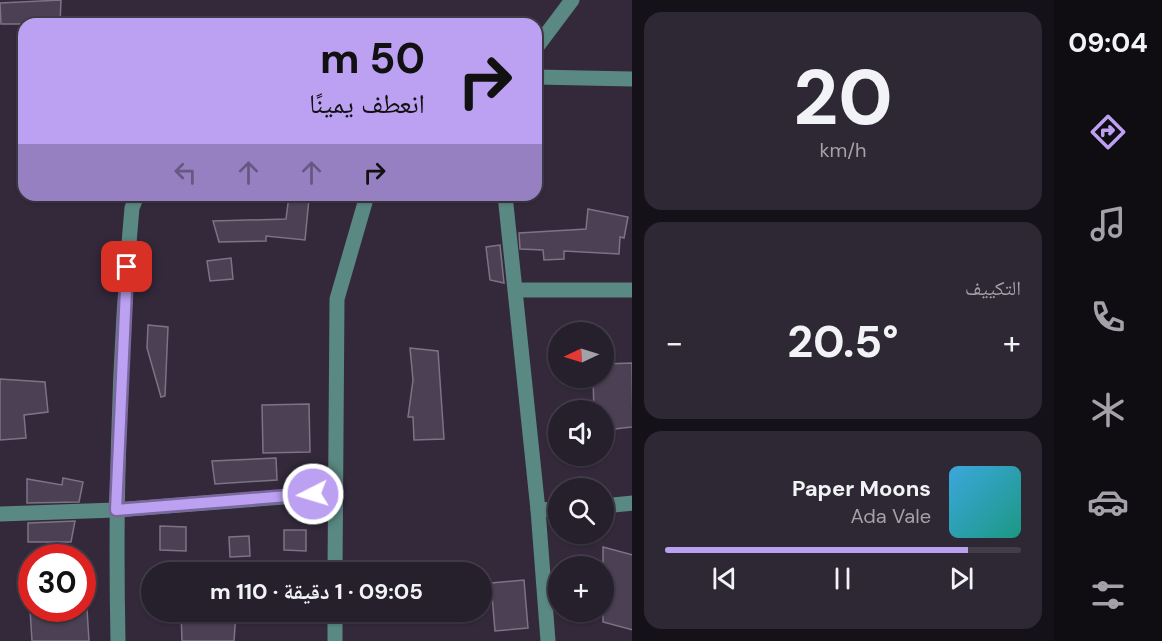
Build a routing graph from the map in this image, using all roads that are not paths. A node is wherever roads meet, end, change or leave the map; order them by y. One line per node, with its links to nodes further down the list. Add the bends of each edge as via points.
1 (572, 0): 2 (street)
2 (542, 40)
3 (542, 77): 4 (street)
4 (632, 79)
5 (135, 201): 13 (street, via 123,307)
6 (366, 201): 10 (street, via 337,299)
7 (506, 201): 8 (street)
8 (516, 290): 9 (street); 14 (street)
9 (632, 290)
10 (335, 493): 13 (street); 17 (street)
11 (632, 503): 12 (street)
12 (614, 505)
13 (116, 510): 16 (street); 19 (street)
14 (538, 510): 15 (street); 21 (street)
15 (548, 510)
16 (0, 514)
17 (335, 562)
18 (335, 622): 20 (street)
19 (118, 641)
20 (335, 641)
21 (548, 641)

